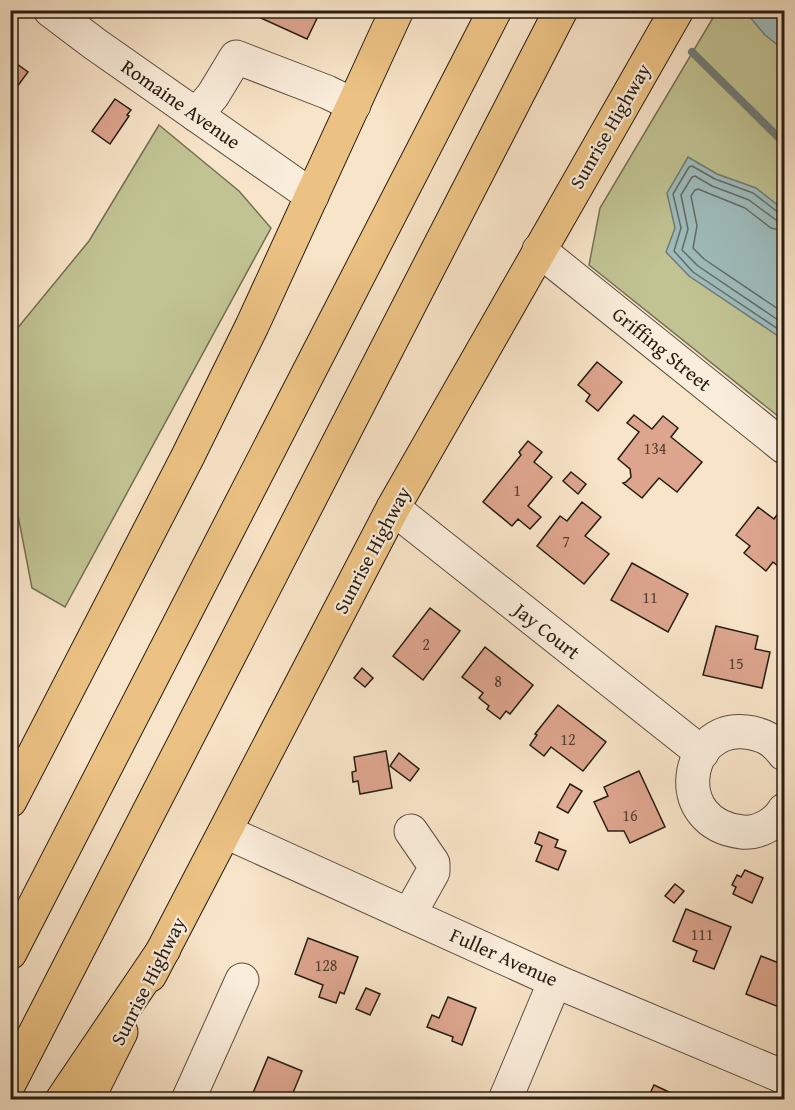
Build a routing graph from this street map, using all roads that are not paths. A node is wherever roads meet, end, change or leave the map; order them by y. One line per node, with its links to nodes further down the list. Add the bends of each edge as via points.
1 (50, 10): 7 (street, Romaine Avenue)
2 (397, 10): 6 (main road)
3 (495, 10): 20 (main road)
4 (561, 10): 24 (main road)
5 (677, 10): 9 (main road, Sunrise Highway)
6 (354, 105): 7 (street, via 236,57); 8 (main road)
7 (196, 115): 8 (street, Romaine Avenue)
8 (312, 195): 14 (main road, via 198,437)
9 (539, 250): 10 (street, Griffing Street); 11 (main road, Sunrise Highway)
10 (784, 447)
11 (393, 508): 12 (street, Jay Court); 17 (main road, Sunrise Highway)
12 (702, 753): 13 (street, via 720,736 739,731 759,733 776,743); 15 (street, via 694,766 692,786 697,805 709,821 727,831 747,833 766,828)
13 (784, 754)
14 (10, 801)
15 (784, 810)
16 (411, 831): 18 (street, via 433,863 433,872)
17 (226, 832): 18 (street, Fuller Avenue); 19 (main road, Sunrise Highway)
18 (409, 915): 22 (street, Fuller Avenue)
19 (164, 949): 25 (main road); 26 (main road, Sunrise Highway)
20 (10, 953)
21 (242, 980): 27 (street)
22 (555, 981): 23 (street, Fuller Avenue); 28 (street)
23 (784, 1077)
24 (10, 1082)
25 (62, 1100)
26 (87, 1100)
27 (188, 1100)
28 (505, 1100)

